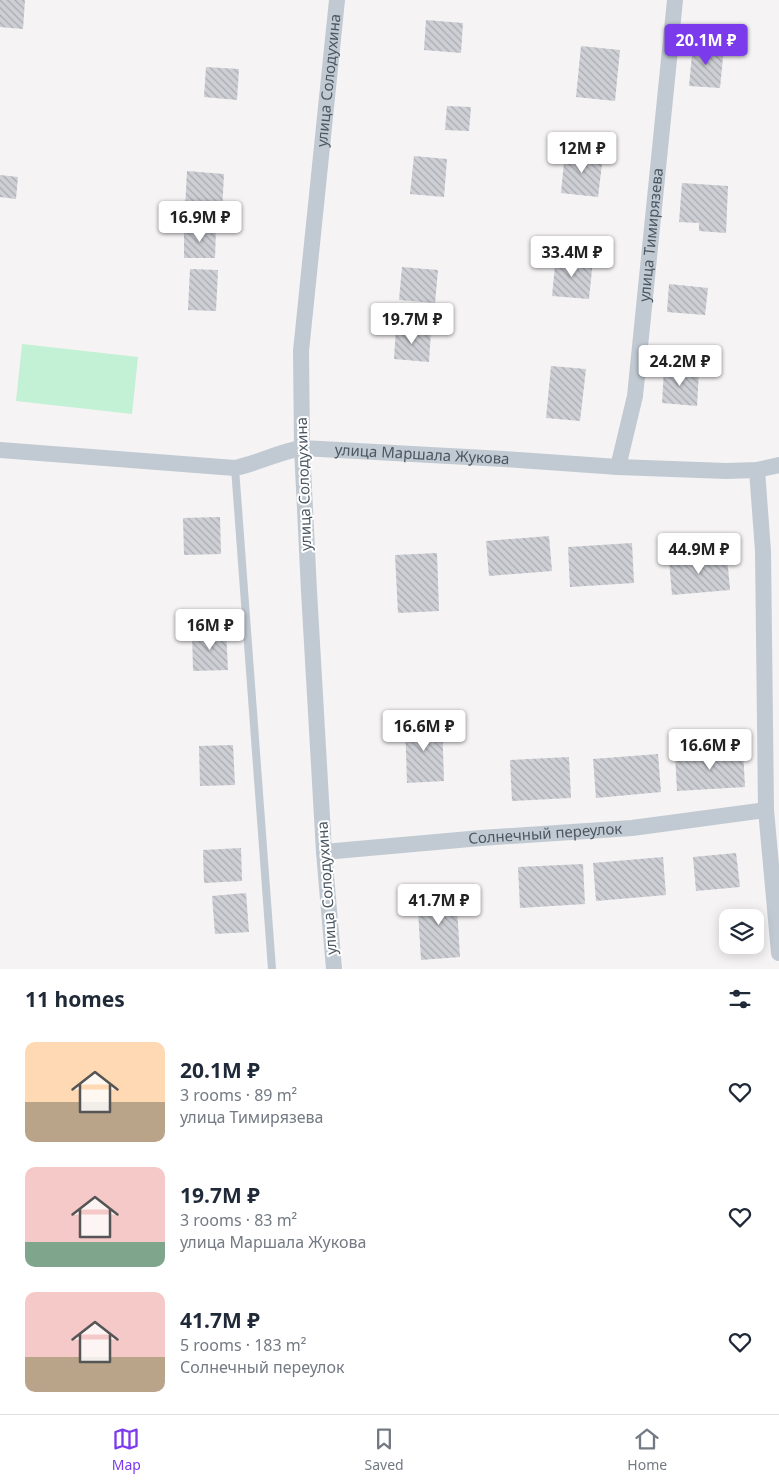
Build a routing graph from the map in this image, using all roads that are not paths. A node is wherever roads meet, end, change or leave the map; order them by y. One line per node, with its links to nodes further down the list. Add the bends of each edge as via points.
1 (337, 0): 3 (street, улица Солодухина, via 301,351)
2 (675, 0): 6 (street, улица Тимирязева, via 635,396)
3 (302, 448): 6 (street, улица Маршала Жукова); 7 (street, улица Маршала Жукова); 10 (street, улица Солодухина)
4 (0, 450): 7 (street, улица Маршала Жукова)
5 (779, 465): 8 (street, улица Маршала Жукова)
6 (618, 467): 8 (street, улица Маршала Жукова)
7 (235, 468): 12 (lane)
8 (757, 470): 9 (street, via 763,551)
9 (766, 810): 10 (street, Солнечный переулок, via 632,828); 11 (street)
10 (324, 852): 13 (street, улица Солодухина)
11 (779, 953)
12 (272, 969)
13 (334, 969)

